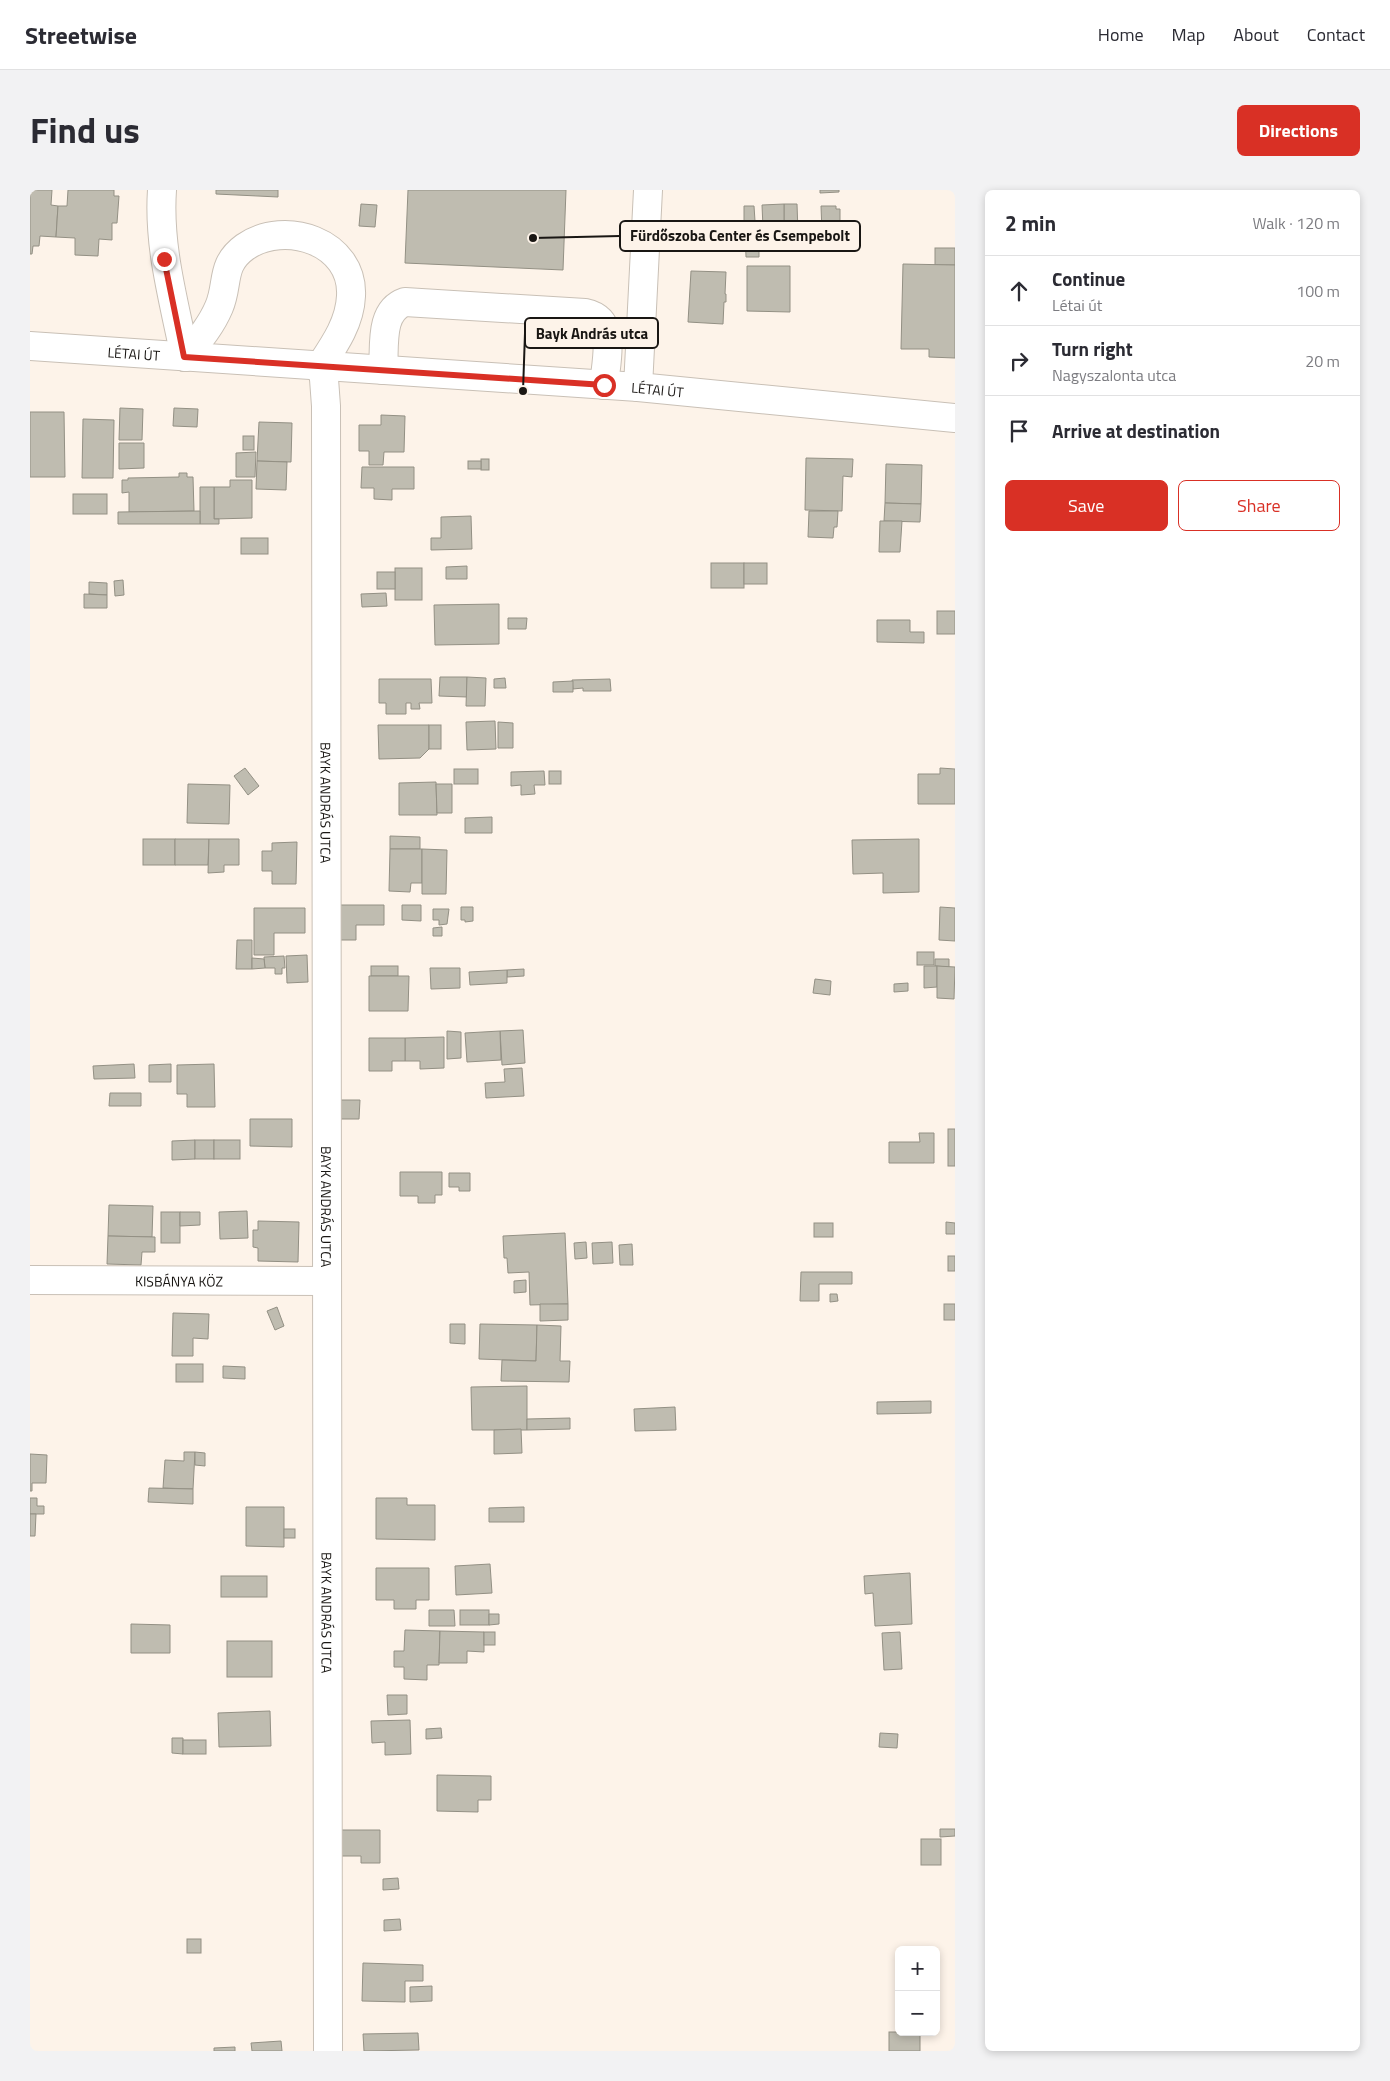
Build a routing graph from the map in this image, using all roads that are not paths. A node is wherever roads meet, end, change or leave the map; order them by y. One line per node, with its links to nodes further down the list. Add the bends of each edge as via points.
1 (162, 190): 4 (street, via 160,214 164,259)
2 (648, 190): 8 (street)
3 (30, 346): 4 (street, LÉTAI ÚT)
4 (184, 357): 5 (street, LÉTAI ÚT); 5 (street, via 215,316 221,304 227,270 237,254 254,241 286,234 316,240 335,254 348,273 352,294 350,306 340,334)
5 (321, 365): 6 (street, LÉTAI ÚT); 11 (street, BAYK ANDRÁS UTCA, via 326,406)
6 (383, 370): 7 (street, LÉTAI ÚT); 7 (street, via 386,320 391,310 405,302 585,313 598,317 607,330)
7 (604, 385): 8 (street, LÉTAI ÚT)
8 (638, 387): 9 (street, LÉTAI ÚT)
9 (955, 418)
10 (30, 1280): 11 (street, KISBÁNYA KÖZ)
11 (327, 1281): 12 (street, BAYK ANDRÁS UTCA)
12 (328, 2051)

